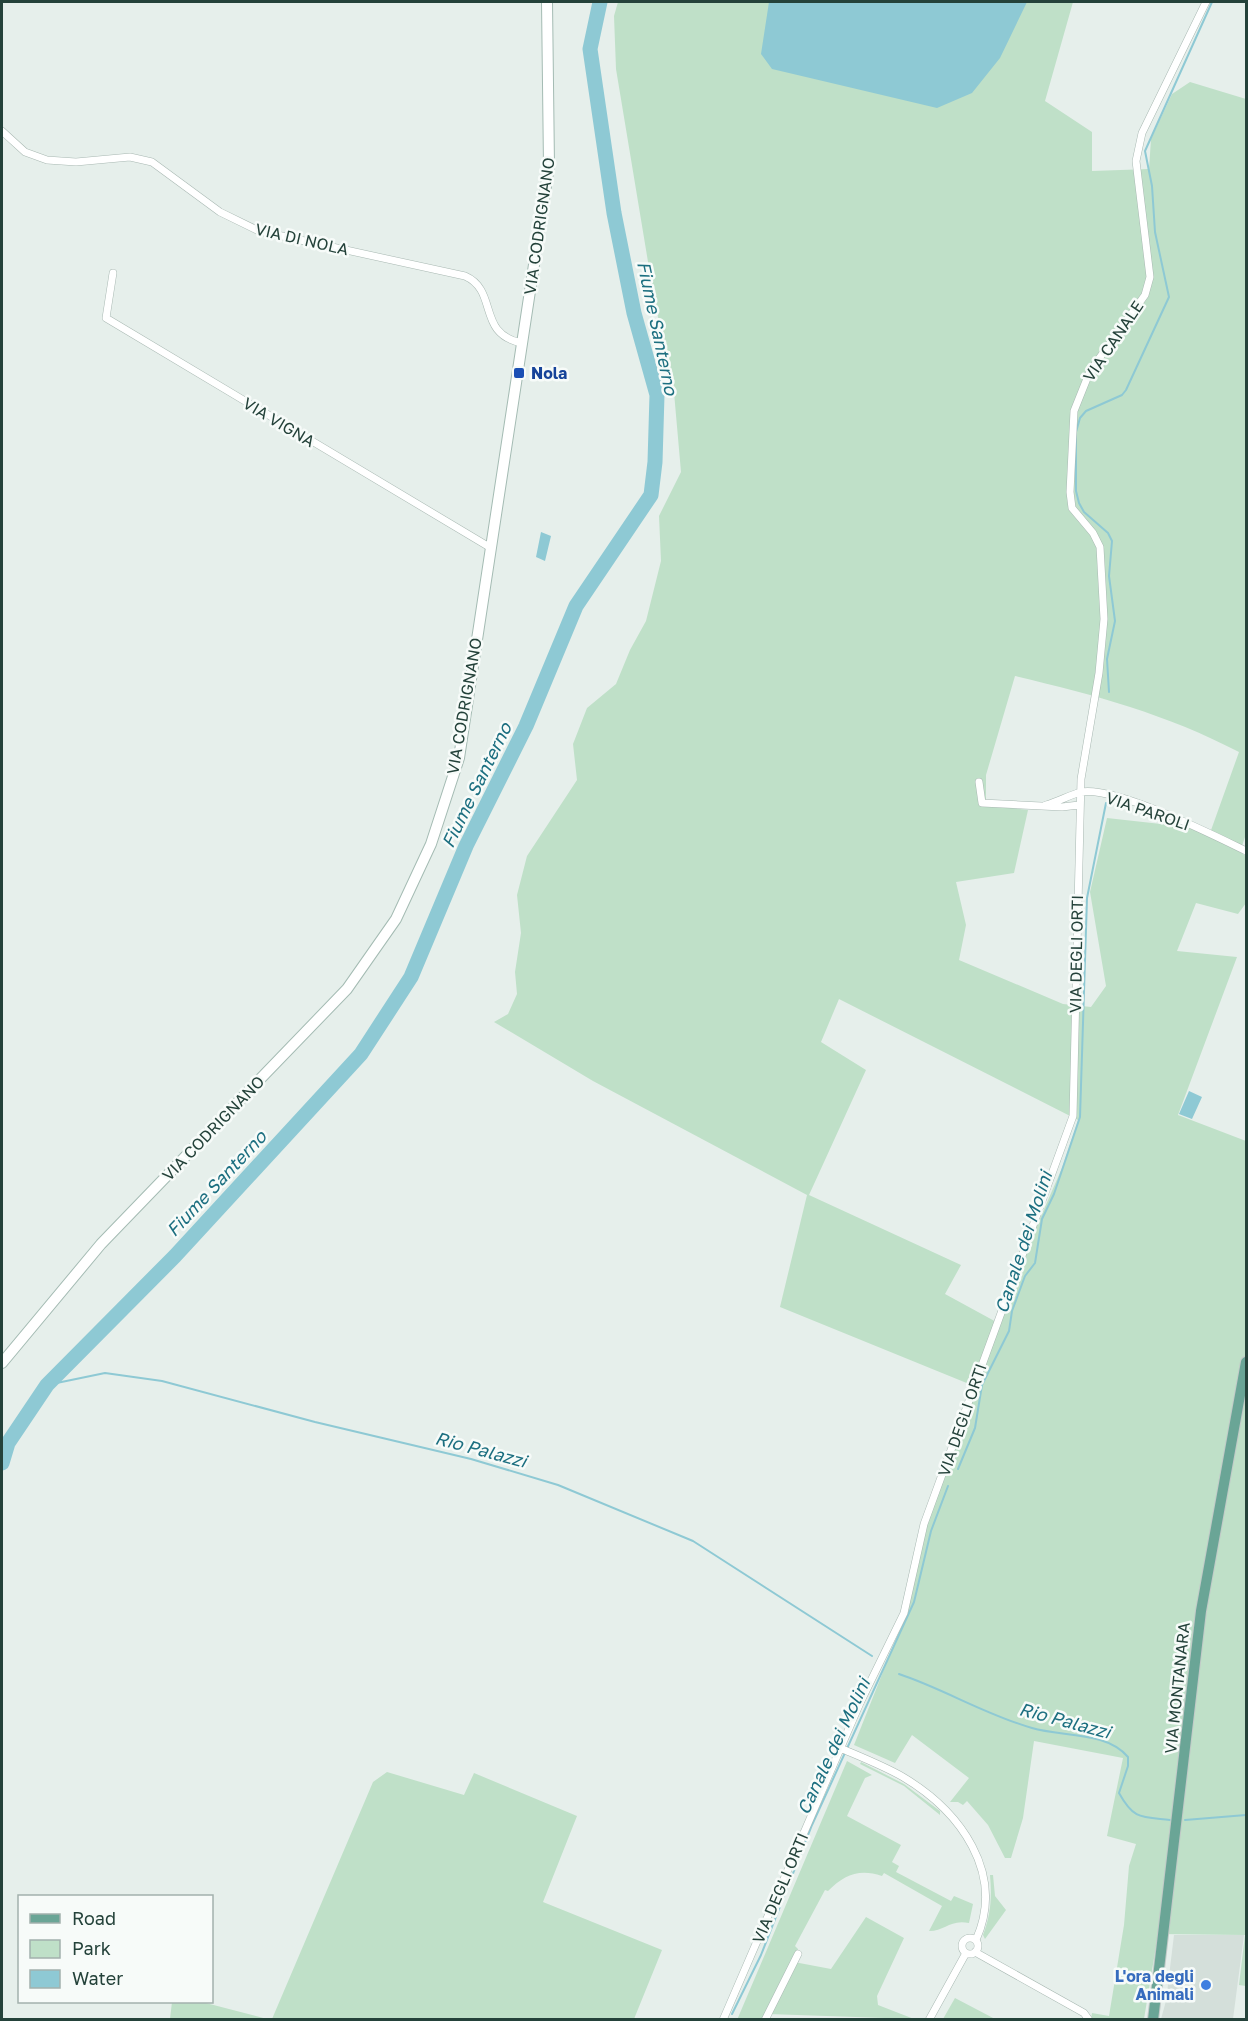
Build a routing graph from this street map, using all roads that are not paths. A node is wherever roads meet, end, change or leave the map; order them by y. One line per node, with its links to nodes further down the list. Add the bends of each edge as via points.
1 (547, 2): 5 (street, VIA CODRIGNANO, via 549,166)
2 (1206, 2): 8 (street, VIA CANALE, via 1142,134 1136,161 1150,277 1144,295 1089,371 1074,411 1072,508 1100,547 1104,619)
3 (2, 130): 5 (street, VIA DI NOLA, via 25,152 47,160 76,162 130,157 152,162 220,212 260,231 465,276 483,290 495,328)
4 (113, 273): 6 (street, VIA VIGNA, via 106,318)
5 (522, 343): 6 (street, VIA CODRIGNANO)
6 (491, 548): 13 (street, VIA CODRIGNANO, via 459,758 431,844 396,919 347,989 101,1244)
7 (979, 782): 9 (street, VIA PAROLI, via 982,802)
8 (1080, 792): 9 (street, VIA PAROLI); 10 (street, VIA DEGLI ORTI); 11 (street, VIA PAROLI, via 1111,795 1209,832)
9 (1046, 805): 10 (street, VIA PAROLI)
10 (1079, 805): 14 (street, VIA DEGLI ORTI, via 1072,1116 924,1524 904,1613)
11 (1246, 851)
12 (1246, 1362): 23 (main road, VIA MONTANARA, via 1201,1611)
13 (2, 1363)
14 (842, 1749): 15 (street, via 911,1782 966,1833 981,1862 986,1886 982,1927); 19 (street, VIA DEGLI ORTI)
15 (976, 1940): 16 (street); 17 (street, via 964,1940 961,1947)
16 (975, 1952): 17 (street); 22 (street)
17 (966, 1953): 21 (street)
18 (798, 1954): 20 (street)
19 (723, 2019)
20 (765, 2019)
21 (928, 2019)
22 (1089, 2019)
23 (1154, 2019)

